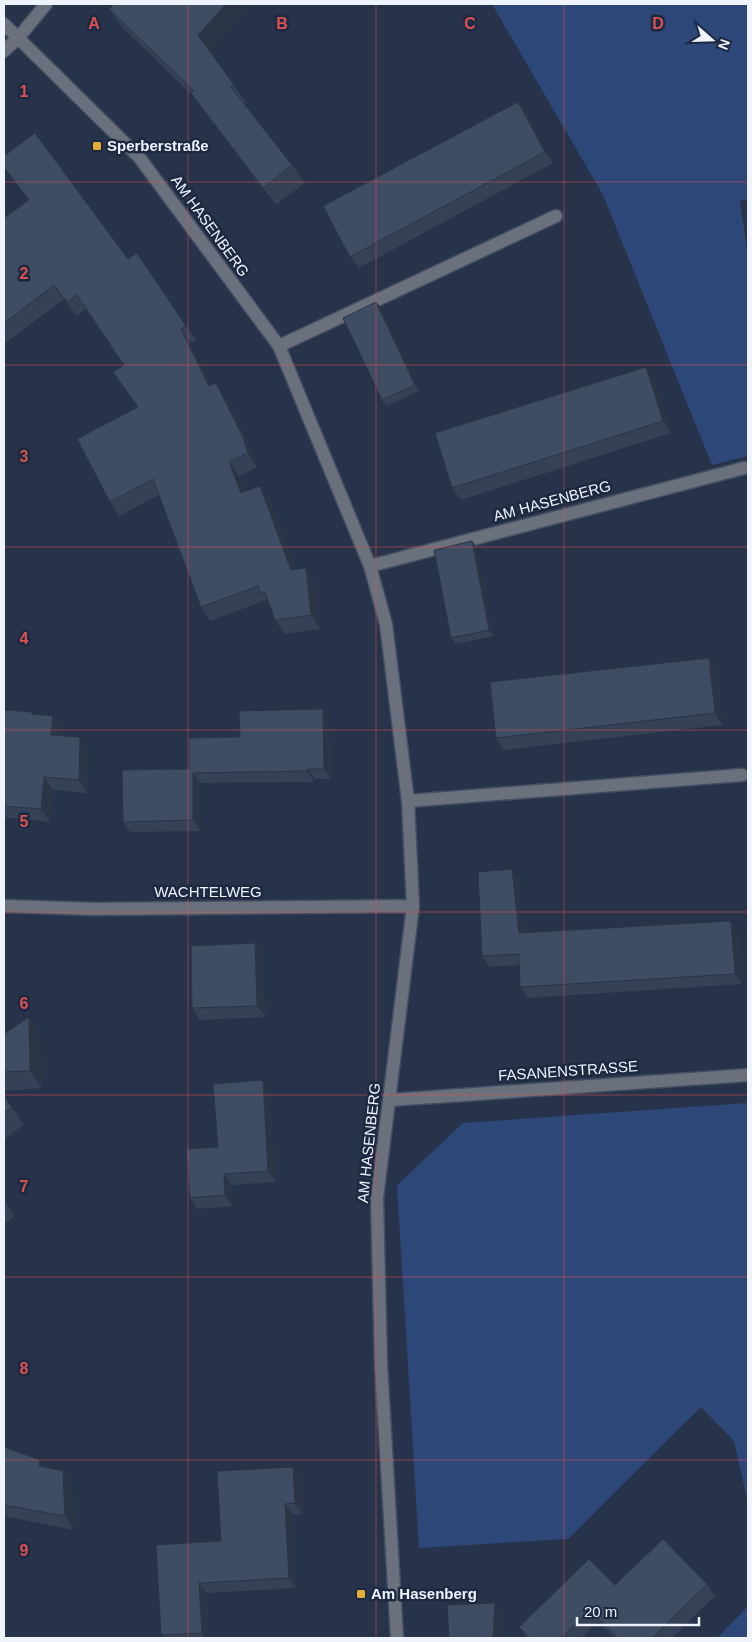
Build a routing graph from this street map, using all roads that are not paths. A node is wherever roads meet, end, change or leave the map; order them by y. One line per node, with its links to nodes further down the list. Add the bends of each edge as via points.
1 (46, 4): 3 (street)
2 (4, 24): 3 (street, AM HASENBERG)
3 (19, 37): 4 (street); 6 (street, AM HASENBERG, via 139,157)
4 (4, 51)
5 (556, 216): 6 (street)
6 (279, 346): 8 (street, AM HASENBERG)
7 (744, 468): 8 (street, AM HASENBERG)
8 (370, 566): 10 (street, AM HASENBERG, via 386,624)
9 (742, 775): 10 (street)
10 (408, 801): 12 (street, AM HASENBERG)
11 (4, 906): 12 (street, WACHTELWEG, via 94,909)
12 (413, 906): 14 (street, AM HASENBERG)
13 (748, 1075): 14 (street, FASANENSTRASSE)
14 (390, 1100): 15 (street, AM HASENBERG, via 378,1208 381,1364)
15 (397, 1638)

